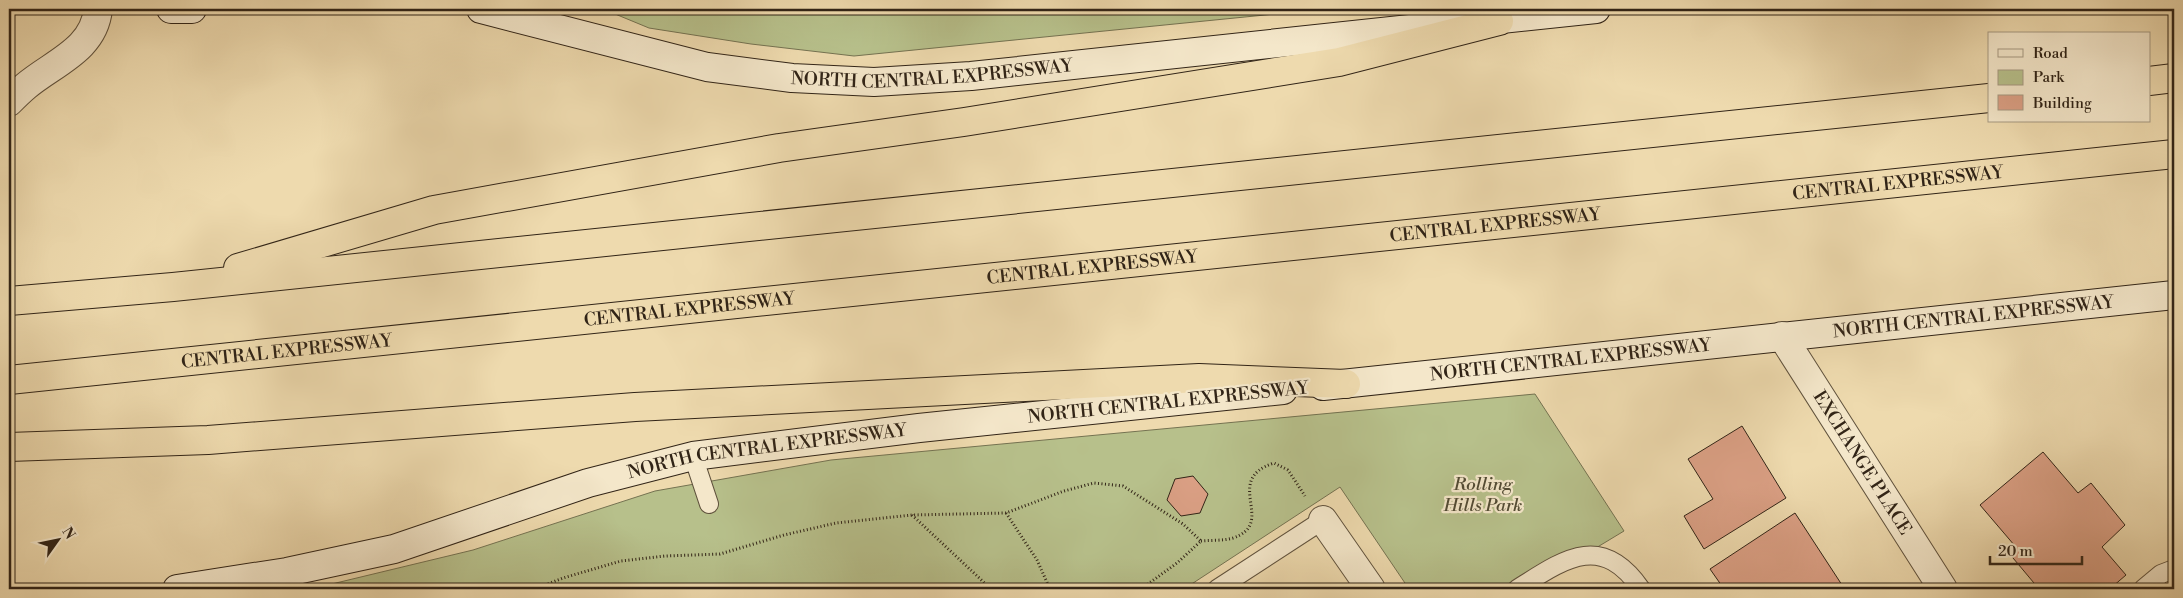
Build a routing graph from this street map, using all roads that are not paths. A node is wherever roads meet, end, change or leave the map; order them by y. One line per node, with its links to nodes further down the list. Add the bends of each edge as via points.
1 (98, 9): 10 (main road, via 94,25 84,42)
2 (171, 9): 3 (main road)
3 (192, 9)
4 (481, 9): 6 (main road, NORTH CENTRAL EXPRESSWAY, via 707,68 792,78 874,82 971,76)
5 (1596, 9): 6 (main road, NORTH CENTRAL EXPRESSWAY)
6 (1498, 21): 12 (highway, via 1339,62 778,148 434,210)
7 (2174, 78): 8 (highway)
8 (2150, 81)
9 (1988, 98): 12 (highway)
10 (9, 102)
11 (2174, 154): 16 (highway, CENTRAL EXPRESSWAY)
12 (173, 287): 14 (highway)
13 (2174, 295): 15 (main road, NORTH CENTRAL EXPRESSWAY)
14 (9, 301)
15 (1782, 336): 17 (main road, NORTH CENTRAL EXPRESSWAY); 28 (main road, EXCHANGE PLACE)
16 (9, 380)
17 (1346, 384): 18 (highway, via 1199,378 645,406 208,440); 19 (main road, NORTH CENTRAL EXPRESSWAY, via 929,427)
18 (9, 447)
19 (693, 456): 20 (lane); 23 (main road, NORTH CENTRAL EXPRESSWAY, via 588,483 394,549 287,572)
20 (709, 504)
21 (1322, 520): 24 (lane); 25 (main road)
22 (2174, 569): 29 (lane)
23 (177, 589)
24 (1217, 589)
25 (1371, 589)
26 (1517, 589): 27 (lane, via 1559,562 1576,556 1594,556 1611,561 1626,571)
27 (1641, 589)
28 (1943, 589)
29 (2143, 589)

